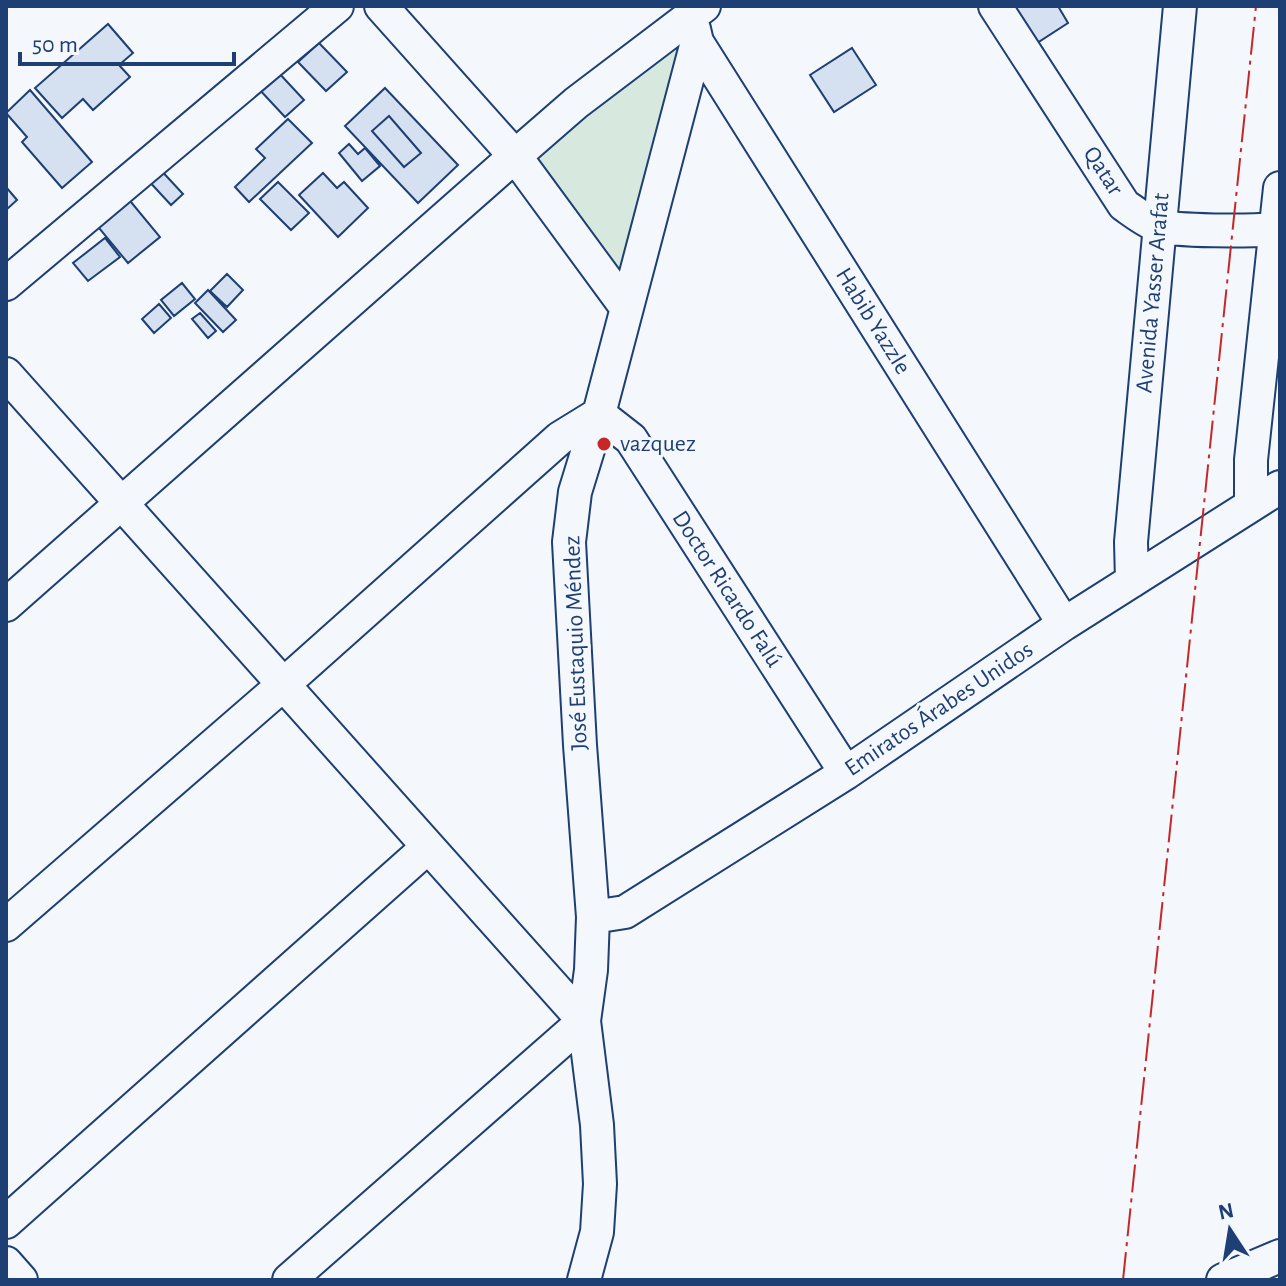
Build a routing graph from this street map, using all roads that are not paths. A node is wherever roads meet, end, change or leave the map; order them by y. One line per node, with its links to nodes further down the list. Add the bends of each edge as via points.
1 (337, 6): 10 (street)
2 (381, 6): 6 (street)
3 (995, 6): 8 (street, Qatar, via 1124,205)
4 (1180, 6): 8 (street, Avenida Yasser Arafat)
5 (694, 17): 6 (street, via 576,103); 11 (street, José Eustaquio Méndez); 18 (street, Habib Yazzle)
6 (515, 156): 11 (street); 15 (street)
7 (1280, 188): 9 (street)
8 (1159, 226): 9 (street, Qatar); 16 (street, Avenida Yasser Arafat)
9 (1275, 229): 14 (street, via 1251,460)
10 (6, 284)
11 (626, 307): 13 (street, José Eustaquio Méndez)
12 (6, 374): 15 (street)
13 (599, 414): 19 (street, via 560,438); 20 (street, Doctor Ricardo Falú, via 631,439); 22 (street, José Eustaquio Méndez, via 575,492 569,542)
14 (1272, 493): 16 (street, Emiratos Árabes Unidos)
15 (122, 503): 17 (street); 19 (street)
16 (1132, 581): 18 (street, Emiratos Árabes Unidos)
17 (6, 605)
18 (1064, 624): 20 (street, Emiratos Árabes Unidos)
19 (284, 684): 21 (street); 23 (street)
20 (846, 773): 22 (street, Emiratos Árabes Unidos, via 625,912)
21 (428, 847): 24 (street); 25 (street)
22 (593, 917): 24 (street, José Eustaquio Méndez)
23 (6, 925)
24 (584, 1021): 29 (street); 30 (street, José Eustaquio Méndez, via 600,1184 597,1232)
25 (6, 1222)
26 (1280, 1256): 31 (street)
27 (6, 1263): 28 (street)
28 (21, 1280)
29 (289, 1280)
30 (584, 1280)
31 (1223, 1280)

